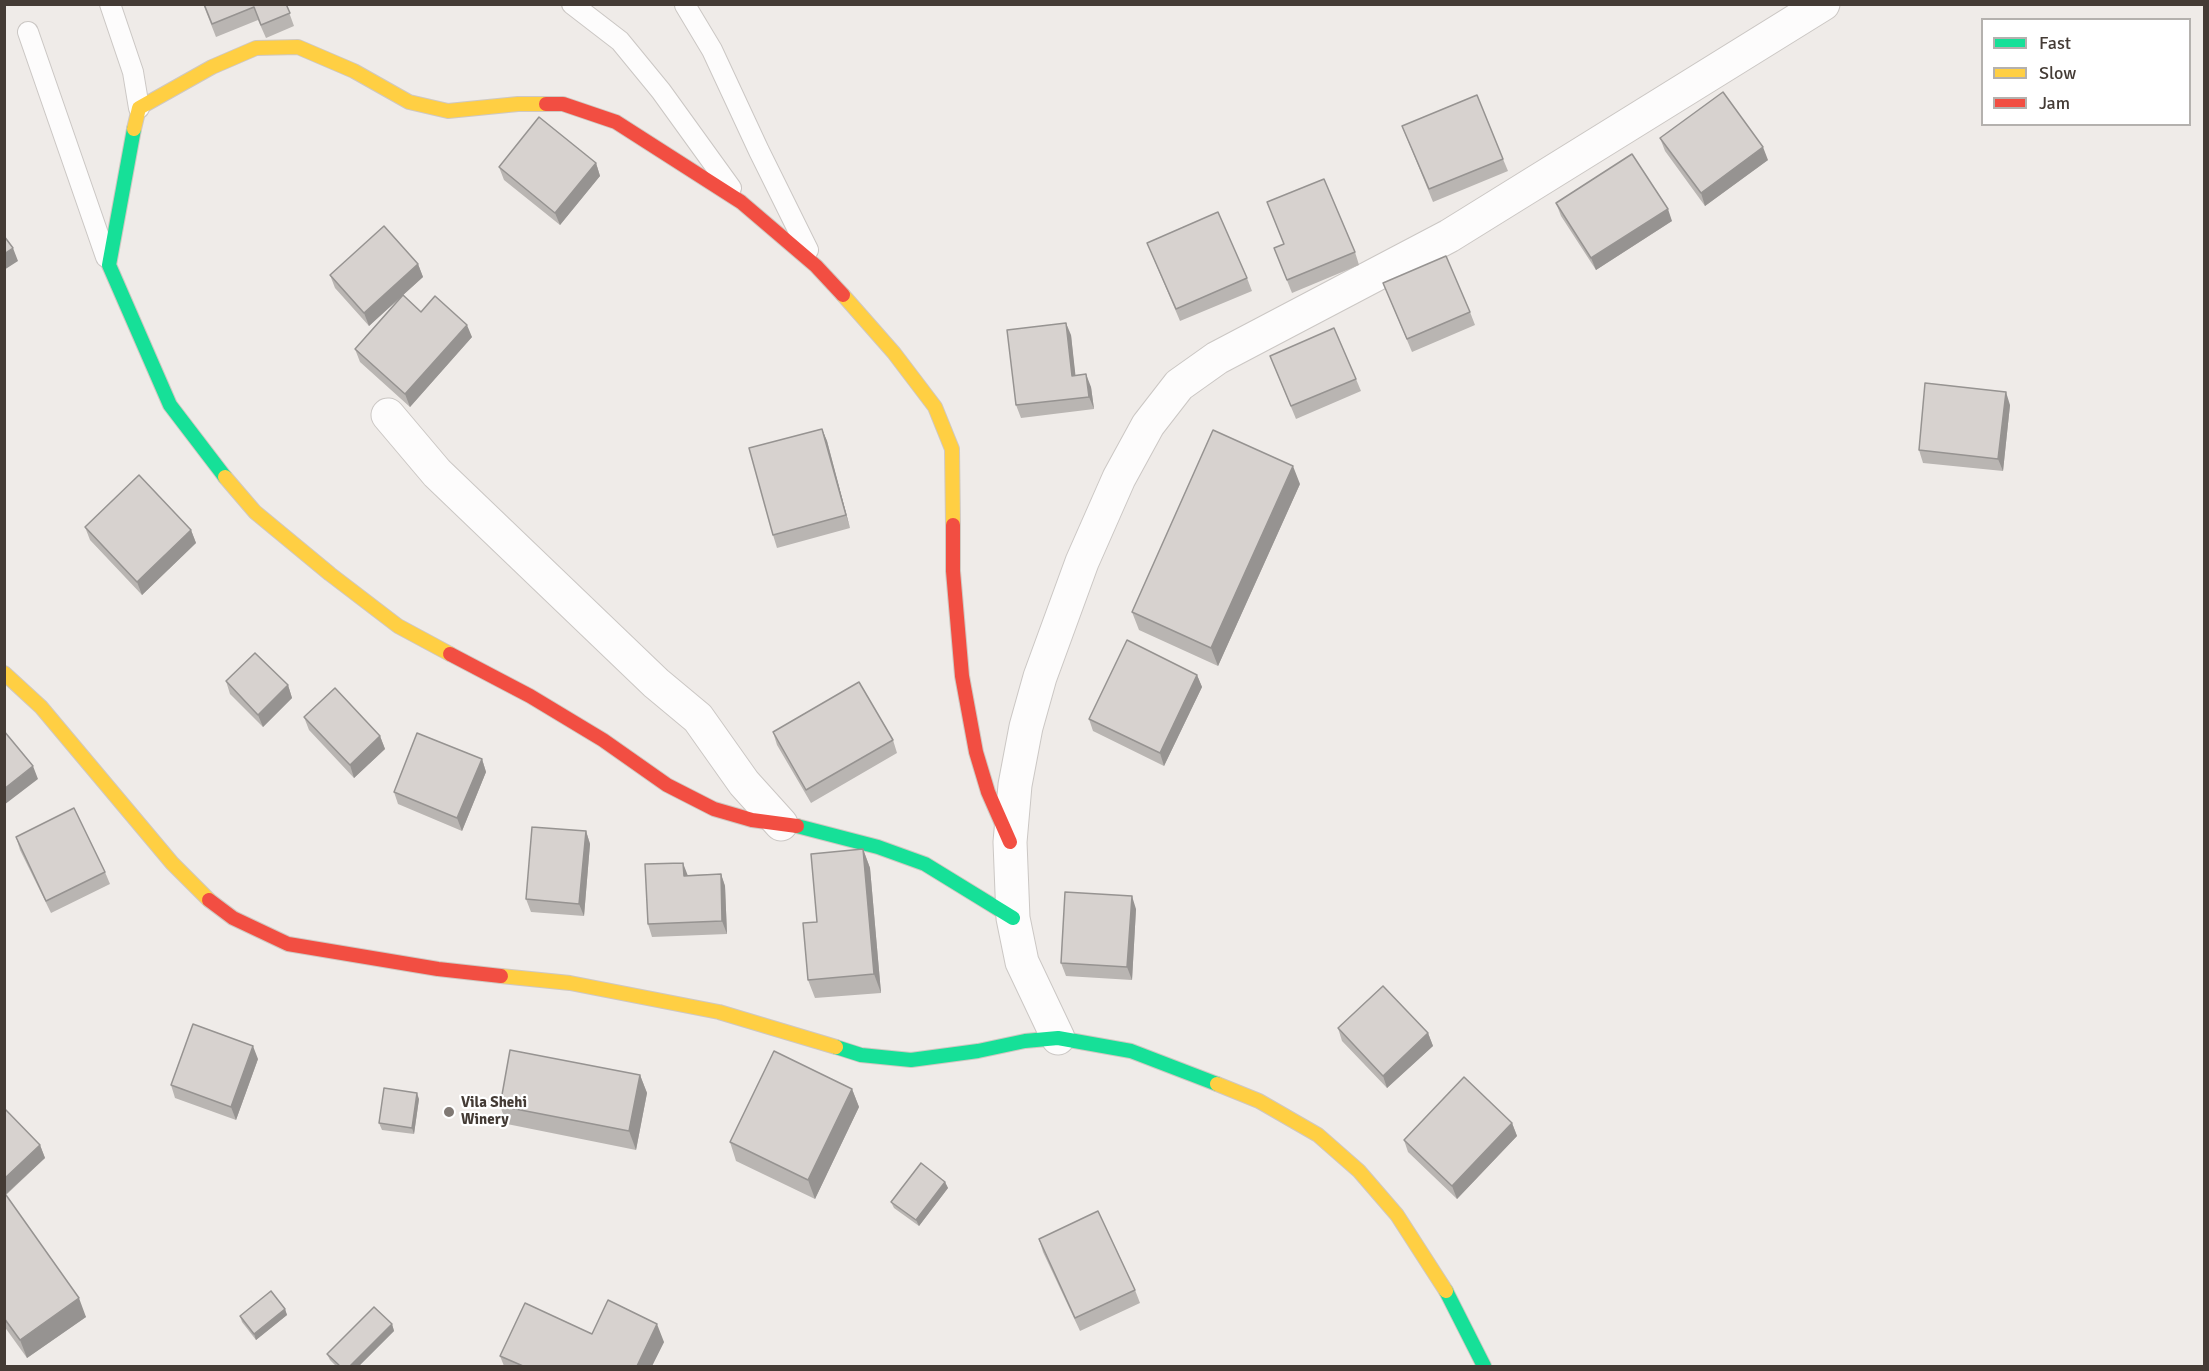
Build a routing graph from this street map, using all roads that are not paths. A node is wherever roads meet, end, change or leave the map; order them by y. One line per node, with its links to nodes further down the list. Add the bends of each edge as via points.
1 (110, 4): 6 (lane, via 133,72)
2 (572, 4): 7 (lane, via 620,41)
3 (1823, 4): 13 (street, via 1449,236 1216,358 1179,385 1148,425 1119,478 1082,562 1026,727 1015,784)
4 (685, 5): 9 (lane, via 712,50)
5 (28, 32): 8 (lane)
6 (140, 108): 7 (street, via 212,67 256,48 298,47 354,71 409,102 448,111 563,104 616,122); 8 (street)
7 (741, 202): 9 (street)
8 (109, 265): 12 (street, via 170,405 247,503 280,532 398,626 530,696 667,785 714,809)
9 (816, 266): 13 (street, via 886,344 935,407 952,449 953,571 962,676 976,752)
10 (388, 415): 12 (street, via 437,473 698,718 744,783)
11 (4, 673): 15 (street, via 41,708 205,897 233,918 288,944 438,969 570,983 719,1012 861,1055 911,1060)
12 (781, 824): 14 (street, via 878,847 925,864)
13 (1010, 842): 14 (street)
14 (1013, 918): 15 (street, via 1022,962)
15 (1058, 1038): 16 (street, via 1131,1051 1193,1074 1260,1101 1318,1135 1359,1171 1397,1215 1445,1289)
16 (1484, 1366)

